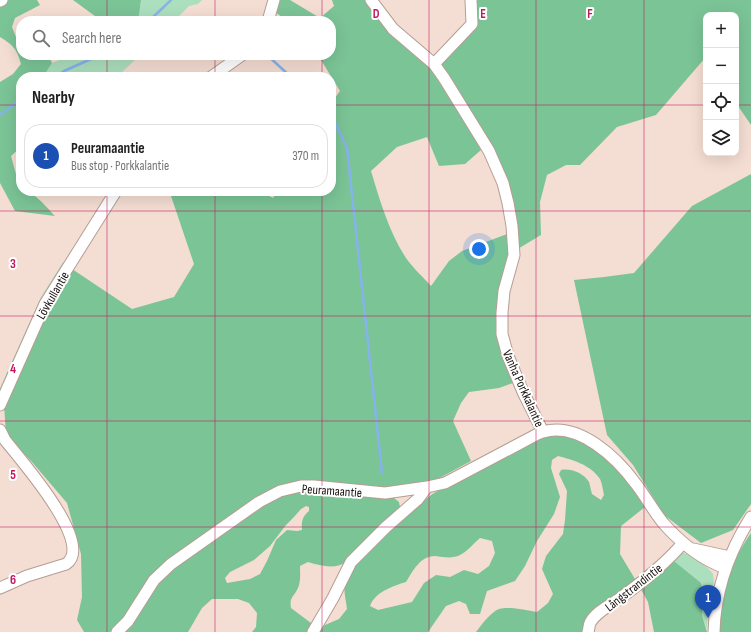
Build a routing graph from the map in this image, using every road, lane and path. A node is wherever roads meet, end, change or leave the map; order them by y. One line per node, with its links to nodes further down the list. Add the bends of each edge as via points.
1 (274, 0): 4 (street)
2 (371, 0): 6 (street, Vanha Porkkalantie, via 393,29)
3 (471, 0): 6 (street, via 472,24)
4 (269, 16)
5 (235, 60): 7 (street)
6 (434, 64): 11 (street, Vanha Porkkalantie, via 489,151 503,183 512,226 514,255 504,291 502,334 522,392)
7 (218, 72)
8 (113, 196): 9 (street, Lövkullantie, via 45,304)
9 (0, 405)
10 (0, 430): 19 (street, via 5,440 49,495 62,518 73,548 70,562)
11 (543, 432): 12 (street, Peuramaantie, via 445,483); 16 (street, Vanha Porkkalantie, via 566,431 604,449 636,483 663,522)
12 (427, 487): 13 (street, Peuramaantie); 14 (street)
13 (400, 492): 14 (street); 20 (street, Peuramaantie, via 371,492 314,486 280,491 259,502 171,564 154,580 128,621)
14 (408, 508): 21 (street, via 386,526 351,562)
15 (751, 518): 17 (street)
16 (688, 546): 17 (street); 18 (street, Vanha Porkkalantie, via 704,559); 22 (street, Långstrandintie, via 598,614 590,623)
17 (730, 557): 18 (street)
18 (725, 568): 23 (street, via 716,607)
19 (0, 588)
20 (117, 632)
21 (313, 632)
22 (588, 632)
23 (714, 632)

